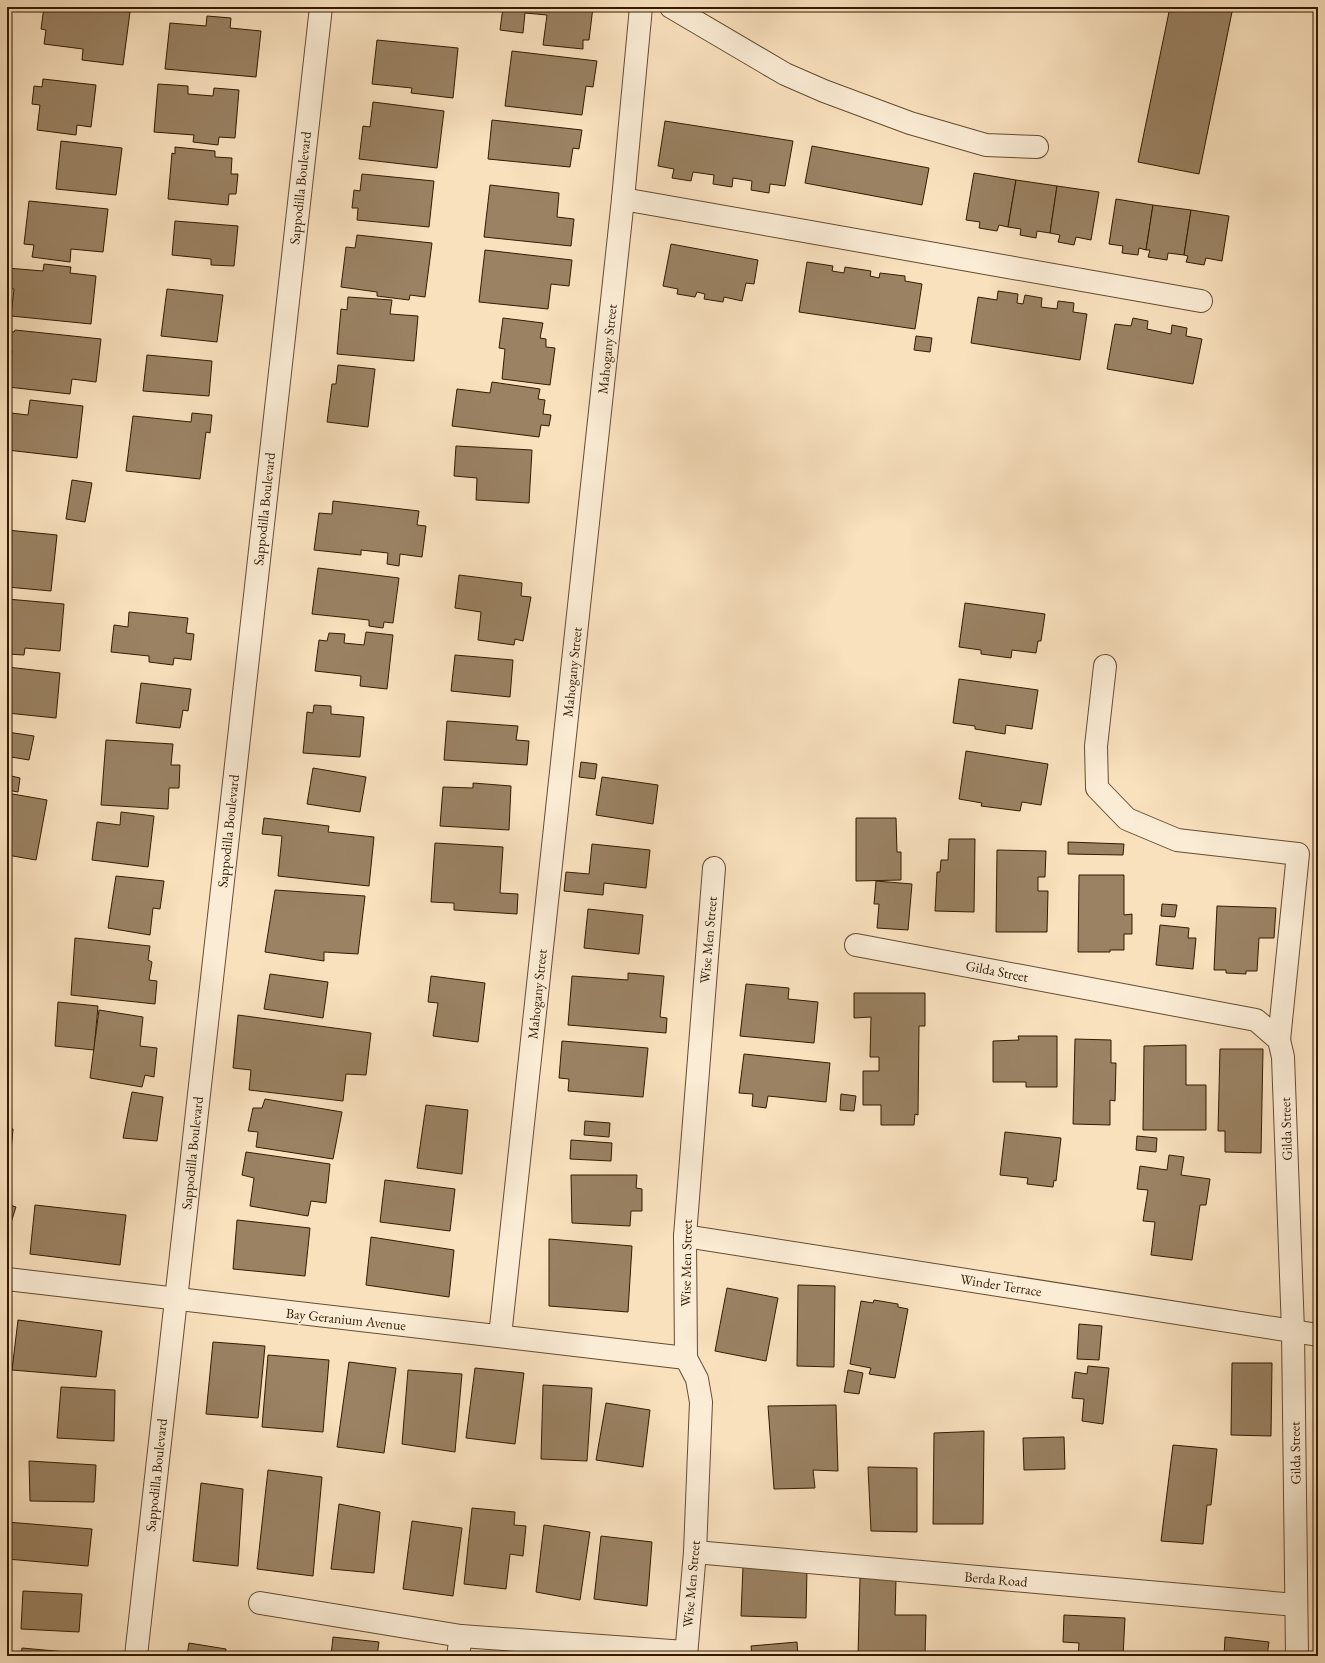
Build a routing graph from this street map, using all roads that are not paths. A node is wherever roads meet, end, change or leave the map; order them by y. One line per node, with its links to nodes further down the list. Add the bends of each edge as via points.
1 (321, 7): 13 (street, Sappodilla Boulevard)
2 (641, 7): 5 (street, Mahogany Street)
3 (671, 7): 4 (street, via 785,74 824,91 910,123 986,145)
4 (1037, 147)
5 (623, 199): 6 (street); 16 (street, Mahogany Street)
6 (1201, 301)
7 (1105, 666): 10 (street, via 1096,746 1098,788 1127,819 1177,840 1298,854)
8 (714, 868): 11 (street, Wise Men Street)
9 (856, 944): 10 (street, Gilda Street, via 1256,1020)
10 (1279, 1040): 14 (street, Gilda Street, via 1283,1057)
11 (685, 1236): 14 (street, Winder Terrace); 17 (street, Wise Men Street)
12 (7, 1279): 13 (street, Bay Geranium Avenue)
13 (175, 1300): 16 (street, Bay Geranium Avenue); 23 (street, Sappodilla Boulevard)
14 (1293, 1331): 15 (street, Winder Terrace); 20 (street, Gilda Street)
15 (1318, 1335)
16 (500, 1336): 17 (street, Bay Geranium Avenue)
17 (686, 1358): 18 (street, Wise Men Street, via 697,1379 700,1402)
18 (695, 1552): 20 (street, Berda Road); 22 (street, Wise Men Street)
19 (260, 1603): 21 (street)
20 (1296, 1605): 24 (street, Gilda Street)
21 (459, 1646): 22 (street)
22 (685, 1654)
23 (136, 1656)
24 (1297, 1656)

